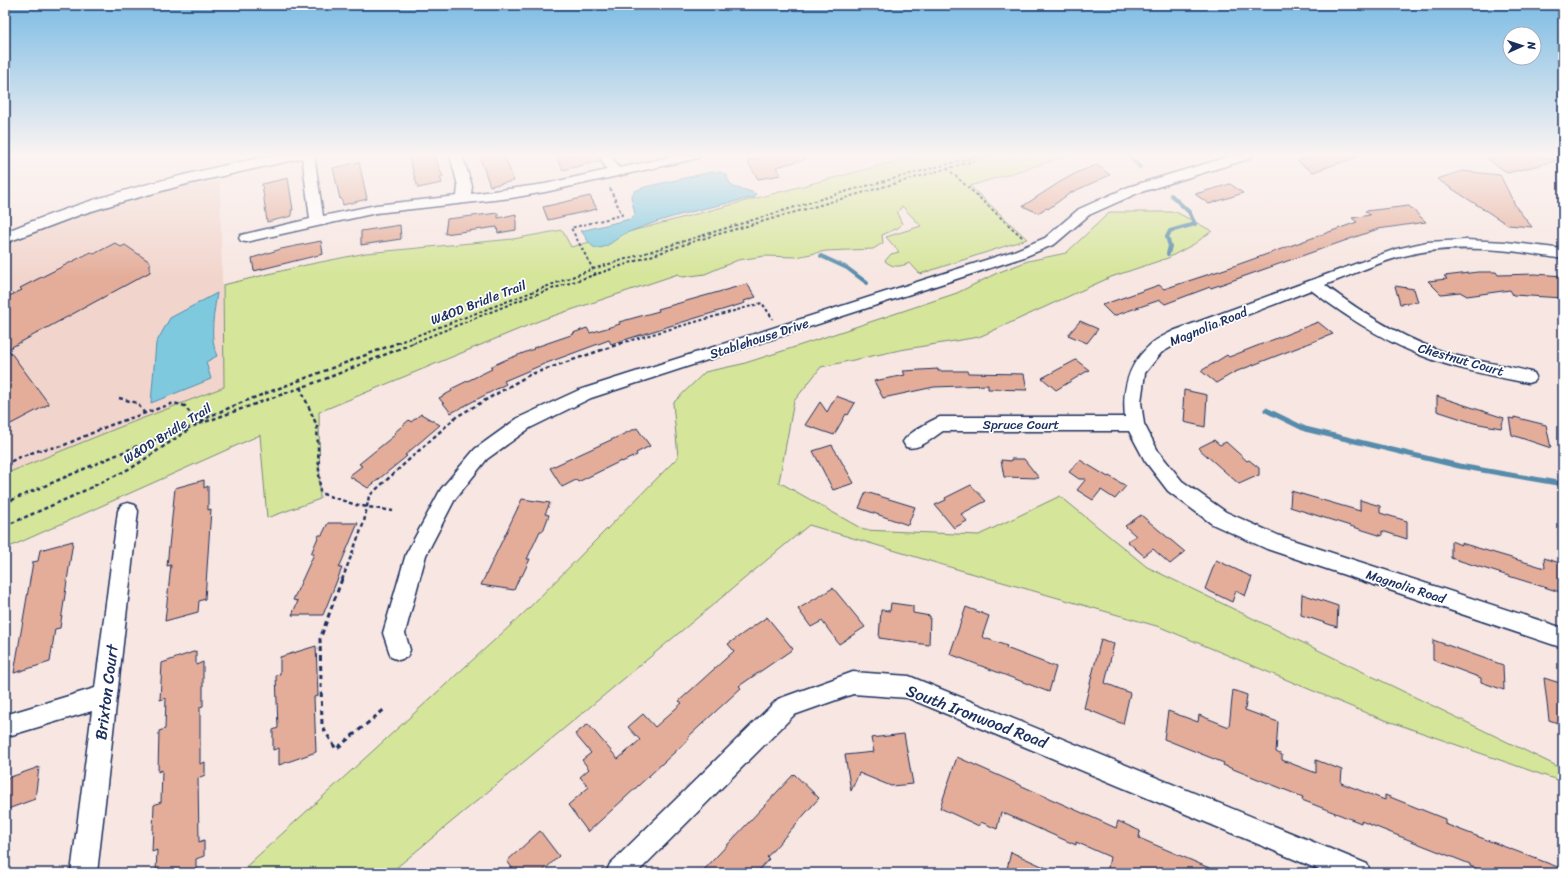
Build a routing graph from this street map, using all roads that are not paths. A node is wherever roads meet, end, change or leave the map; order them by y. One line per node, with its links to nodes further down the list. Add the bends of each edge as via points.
1 (120, 196): 8 (main road)
2 (314, 196): 7 (street)
3 (464, 196): 6 (street)
4 (486, 196): 6 (street)
5 (1120, 196): 17 (street, Stablehouse Drive, via 1084,212 1050,240 1020,254 599,389 524,423 481,454 448,494 416,554 394,633)
6 (464, 199): 7 (street, via 376,209)
7 (317, 221): 9 (street)
8 (5, 238)
9 (246, 238)
10 (1563, 254): 11 (street, Magnolia Road, via 1472,246 1411,250 1377,260)
11 (1314, 285): 12 (street, Chestnut Court, via 1354,314 1408,343 1443,357); 13 (street, Magnolia Road, via 1179,335 1155,349 1137,372 1132,402)
12 (1528, 377)
13 (1135, 424): 14 (street, Spruce Court, via 940,424); 16 (street, Magnolia Road, via 1151,456 1175,486 1219,518 1274,543)
14 (912, 442)
15 (128, 511): 18 (street, Brixton Court)
16 (1563, 638)
17 (399, 650)
18 (105, 696): 19 (street); 20 (street, Brixton Court)
19 (5, 726)
20 (84, 873)
21 (619, 873): 22 (street, South Ironwood Road, via 786,707 853,683 909,687)
22 (1358, 873)

